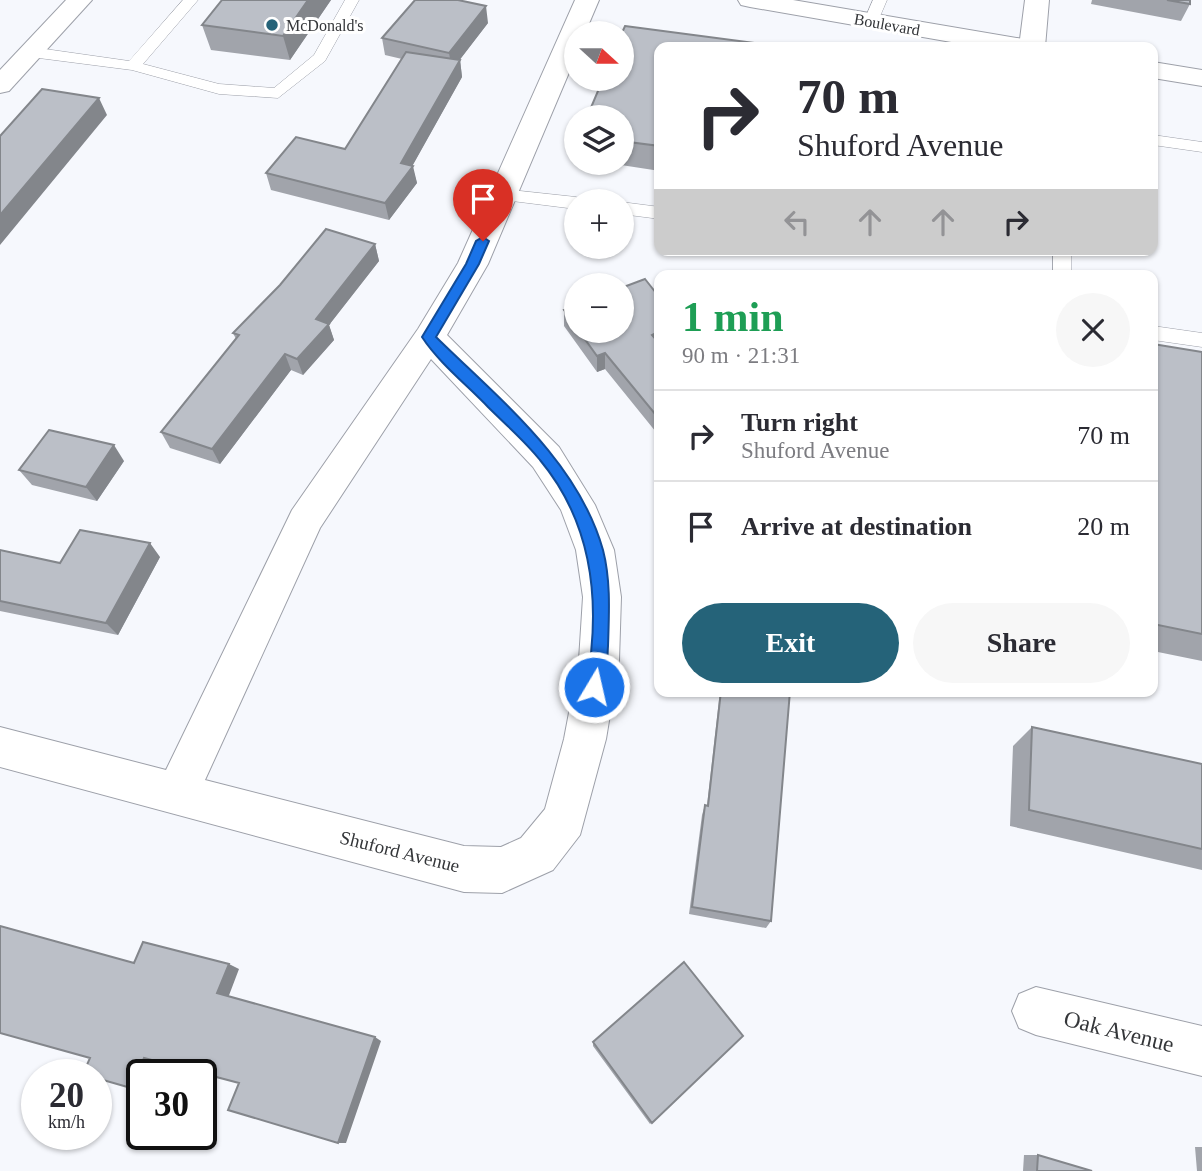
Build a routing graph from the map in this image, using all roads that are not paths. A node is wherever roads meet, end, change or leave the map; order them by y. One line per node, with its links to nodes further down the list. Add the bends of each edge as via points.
1 (80, 0): 12 (street)
2 (191, 0): 14 (lane)
3 (352, 0): 14 (lane, via 320,58 278,93 219,89)
4 (587, 0): 9 (street)
5 (750, 0): 7 (street, Boulevard)
6 (1037, 0): 11 (street)
7 (776, 2): 8 (street, Boulevard)
8 (876, 10): 10 (street, Boulevard)
9 (581, 21)
10 (950, 41)
11 (1033, 42)
12 (31, 52): 14 (lane); 17 (street)
13 (564, 61): 20 (street)
14 (132, 66)
15 (1158, 71): 16 (street)
16 (1202, 77)
17 (0, 85)
18 (1158, 141): 19 (lane)
19 (1202, 147)
20 (502, 195): 21 (lane); 25 (street, via 473,264)
21 (564, 202)
22 (634, 210): 23 (lane)
23 (654, 212)
24 (1158, 335): 26 (lane)
25 (429, 337): 28 (street, via 306,521); 28 (street, Shuford Avenue, via 546,457 577,505 595,550 602,597 599,660 564,820 537,855 502,870 464,869)
26 (1202, 340)
27 (0, 747): 28 (street, Shuford Avenue)
28 (177, 793)
29 (1036, 1012): 30 (street, Oak Avenue)
30 (1202, 1051)

